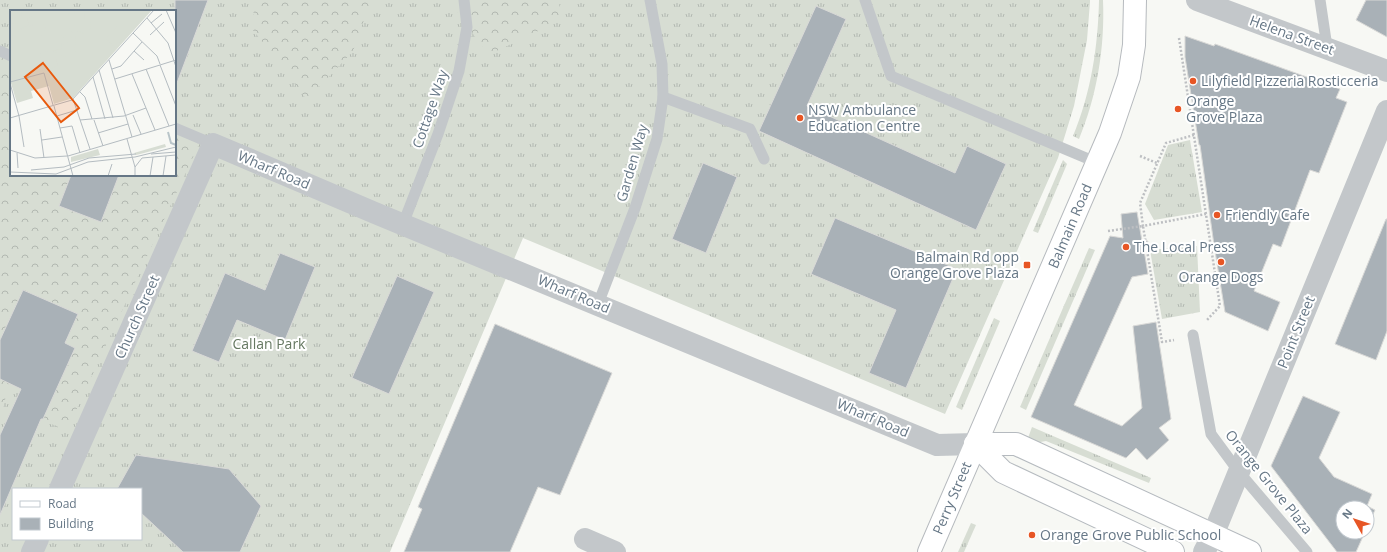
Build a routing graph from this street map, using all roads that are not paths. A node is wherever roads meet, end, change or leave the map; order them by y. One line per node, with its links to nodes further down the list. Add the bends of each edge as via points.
1 (464, 0): 17 (lane, Cottage Way, via 466,27 459,71)
2 (650, 0): 11 (lane, Garden Way, via 662,64)
3 (865, 0): 16 (lane, via 891,76)
4 (1135, 0): 16 (main road, Balmain Road, via 1134,45 1129,77)
5 (1197, 0): 7 (street, Helena Street)
6 (1320, 0): 7 (lane)
7 (1327, 47): 10 (street, Helena Street)
8 (0, 51): 9 (lane)
9 (10, 56)
10 (1387, 71)
11 (663, 97): 15 (lane, via 750,129); 18 (lane, Garden Way, via 657,139 635,208)
12 (1387, 111): 21 (street, Point Street)
13 (176, 128): 14 (lane, Wharf Road)
14 (213, 144): 17 (street, Wharf Road); 22 (street, Church Street)
15 (764, 159)
16 (1098, 163): 20 (main road, Balmain Road)
17 (403, 224): 18 (street, Wharf Road)
18 (598, 304): 20 (street, Wharf Road, via 937,445)
19 (1193, 335): 21 (lane, Orange Grove Plaza, via 1212,434)
20 (975, 444): 25 (main road, via 1016,444); 28 (main road, Perry Street); 29 (main road, via 1003,472)
21 (1239, 472): 25 (street, Point Street); 31 (lane, Orange Grove Plaza)
22 (60, 488)
23 (585, 539): 27 (street)
24 (38, 540): 26 (street)
25 (1209, 543): 30 (main road)
26 (32, 552)
27 (615, 552)
28 (929, 552)
29 (1173, 552)
30 (1250, 552)
31 (1307, 552)

